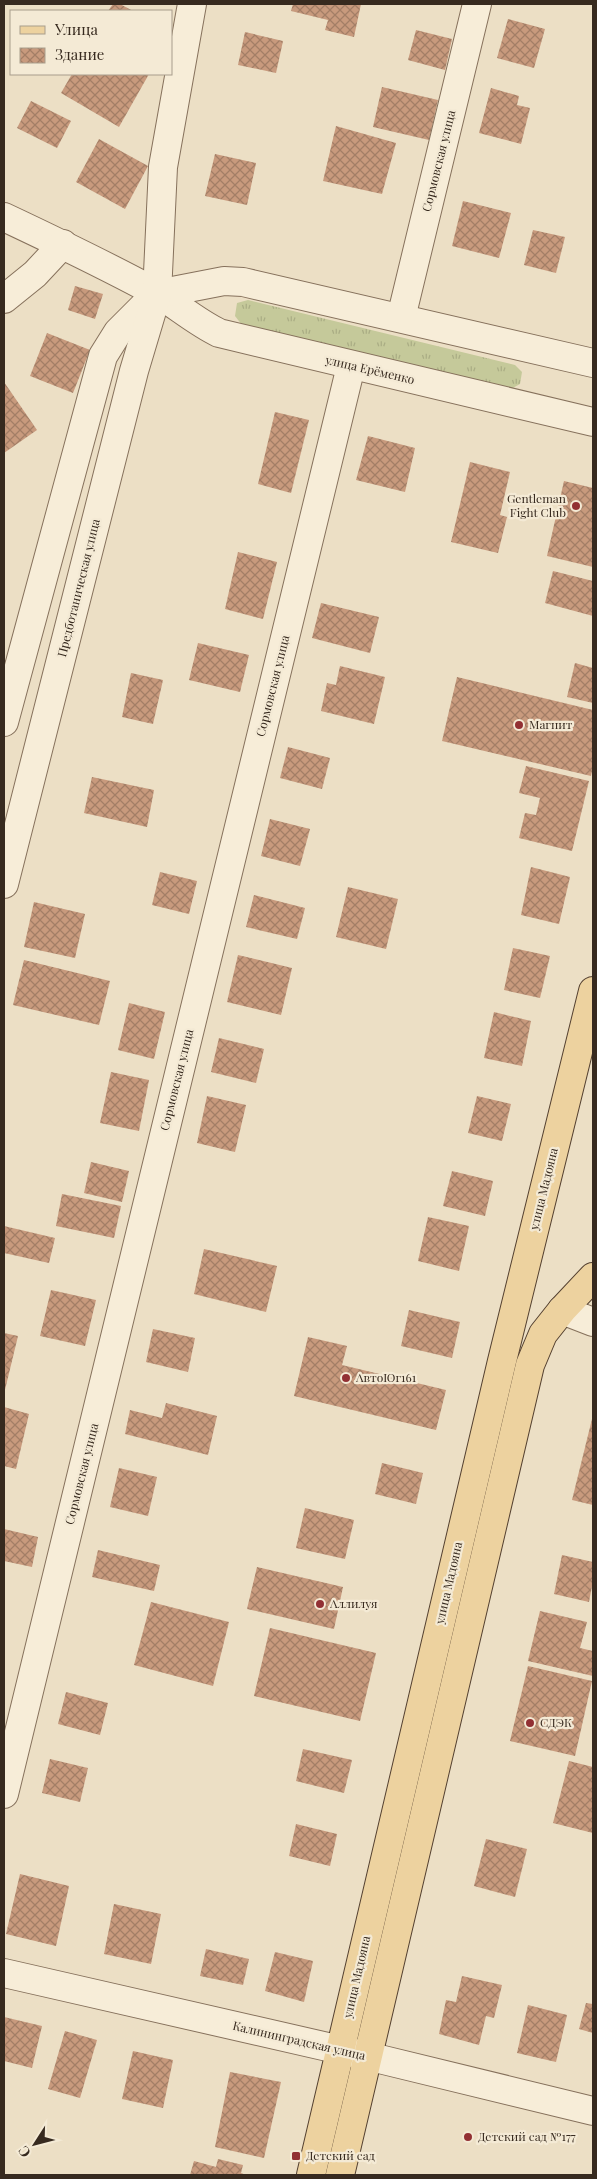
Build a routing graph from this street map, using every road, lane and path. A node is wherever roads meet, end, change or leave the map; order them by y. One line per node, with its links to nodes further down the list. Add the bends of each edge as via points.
1 (192, 4): 5 (street, Предботаническая улица, via 163,167)
2 (477, 4): 7 (street, Сормовская улица)
3 (4, 217): 4 (street, улица Ерёменко)
4 (63, 244): 5 (street, улица Ерёменко); 6 (street, via 35,274)
5 (157, 294): 7 (street, via 224,281 243,282); 9 (street, улица Ерёменко, via 219,333); 11 (street, via 118,332 103,356); 12 (street, Предботаническая улица, via 134,372)
6 (4, 299)
7 (401, 318): 8 (street)
8 (593, 363)
9 (351, 366): 10 (street, улица Ерёменко); 17 (street, Сормовская улица)
10 (593, 422)
11 (4, 722)
12 (4, 884)
13 (593, 991): 19 (main road, улица Мадояна)
14 (593, 1277): 15 (main road)
15 (562, 1310): 16 (street); 20 (main road, via 544,1334 530,1365)
16 (593, 1322)
17 (4, 1794)
18 (4, 1973): 19 (street, Калининградская улица)
19 (339, 2050): 20 (street, Калининградская улица); 22 (main road, улица Мадояна)
20 (367, 2056): 21 (street, Калининградская улица); 23 (main road)
21 (593, 2111)
22 (311, 2175)
23 (340, 2175)

